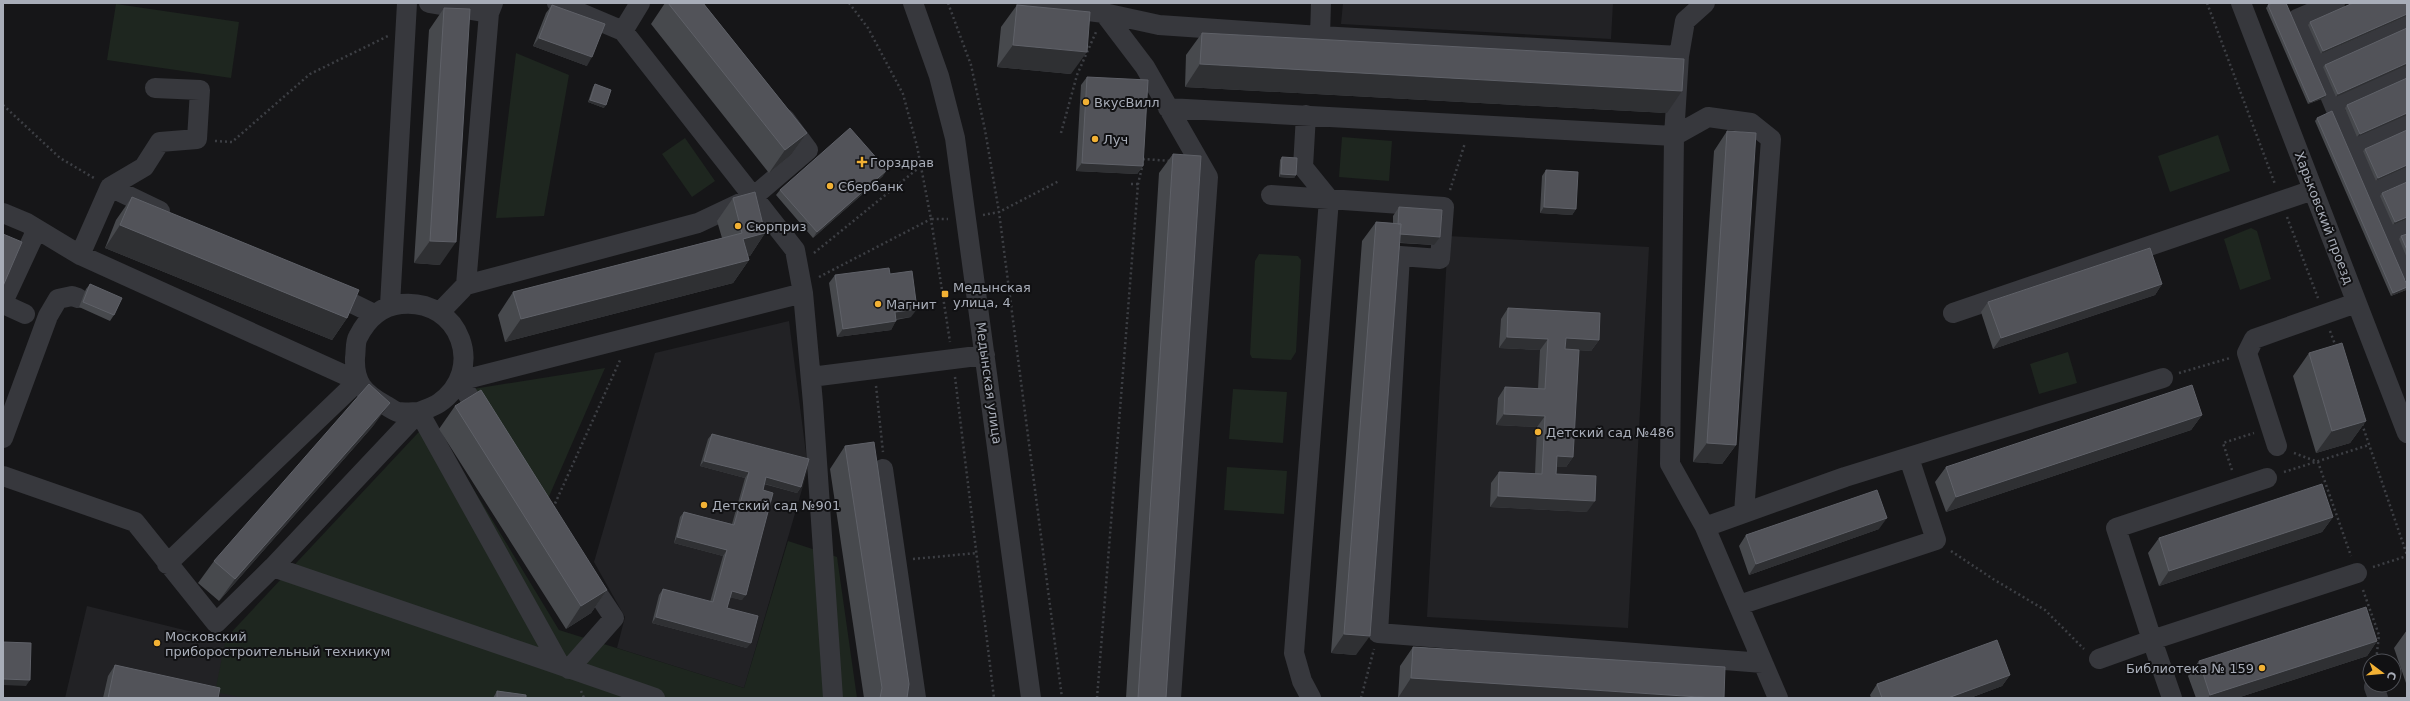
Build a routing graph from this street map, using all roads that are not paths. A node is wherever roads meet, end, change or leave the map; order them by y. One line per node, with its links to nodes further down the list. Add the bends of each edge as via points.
1 (407, 3): 48 (street)
2 (430, 3): 12 (street)
3 (556, 3): 16 (street)
4 (640, 3): 16 (street)
5 (913, 3): 52 (street, Медынская улица, via 939,76 955,138)
6 (1026, 3): 13 (street)
7 (1321, 3): 17 (street)
8 (1705, 3): 18 (street, via 1686,21)
9 (2241, 3): 32 (street, Харьковский проезд)
10 (2308, 3): 14 (street)
11 (2335, 3): 14 (street)
12 (491, 8): 43 (street)
13 (1104, 13): 17 (street, via 1159,25); 24 (street, via 1145,67)
14 (2297, 20): 19 (street)
15 (2407, 22): 19 (street)
16 (623, 31): 34 (street)
17 (1320, 36): 18 (street)
18 (1679, 56): 27 (street)
19 (2316, 62): 23 (street)
20 (2407, 73): 23 (street)
21 (155, 88): 30 (street, via 200,90 197,139 160,142 144,167)
22 (775, 105): 34 (street, via 808,150)
23 (2334, 105): 28 (street)
24 (1168, 108): 25 (street); 82 (street, via 1208,177)
25 (1306, 115): 27 (street); 35 (street, via 1303,167)
26 (2407, 122): 28 (street)
27 (1674, 136): 67 (street, via 1708,117 1751,123 1771,139); 68 (street, via 1670,464)
28 (2352, 145): 31 (street)
29 (2407, 171): 31 (street)
30 (110, 187): 37 (street); 40 (street)
31 (2370, 187): 39 (street)
32 (2313, 190): 46 (street, Харьковский проезд); 50 (street)
33 (1271, 195): 35 (street)
34 (753, 197): 43 (street, via 698,223); 44 (street, via 795,250)
35 (1329, 199): 76 (street, via 1444,207 1440,258 1400,256 1378,633); 83 (street, via 1294,653 1302,681)
36 (3, 213): 38 (street)
37 (175, 218)
38 (37, 229): 40 (street); 47 (street)
39 (2398, 229): 41 (street)
40 (80, 256): 55 (street)
41 (2407, 270)
42 (310, 283): 48 (street)
43 (466, 284): 49 (street)
44 (802, 290): 53 (street); 56 (street)
45 (78, 298): 61 (street, via 72,296 58,299 48,316)
46 (2356, 302): 57 (street, Харьковский проезд); 62 (street, via 2254,339 2247,353)
47 (3, 303): 51 (street)
48 (382, 310): 49 (street, via 416,302); 55 (street, via 357,338 355,370)
49 (440, 312): 56 (street, via 454,326 462,345 464,362)
50 (1953, 312)
51 (25, 314)
52 (985, 355): 53 (street); 81 (street, Медынская улица)
53 (811, 378): 79 (street)
54 (2163, 378): 63 (street)
55 (358, 381): 58 (street, via 369,396 397,412); 70 (street)
56 (459, 381): 58 (street, via 451,393 438,404); 59 (street)
57 (2403, 411): 60 (street, Харьковский проезд)
58 (420, 412): 71 (street); 77 (street)
59 (493, 433)
60 (2407, 433)
61 (3, 438)
62 (2277, 446)
63 (1909, 458): 67 (street, via 1845,477); 73 (street, via 1936,540)
64 (883, 469): 80 (street)
65 (3, 476): 70 (street, via 135,522)
66 (2268, 478): 74 (street, via 2116,528)
67 (1744, 513): 68 (street)
68 (1705, 527): 73 (street)
69 (575, 558): 77 (street, via 614,618)
70 (168, 564): 71 (street, via 216,622)
71 (272, 567): 77 (street)
72 (2357, 573): 74 (street)
73 (1739, 605): 76 (street)
74 (2152, 640): 75 (street); 85 (street)
75 (2099, 658)
76 (1763, 663): 84 (street)
77 (564, 667): 78 (street)
78 (655, 698)
79 (833, 698)
80 (916, 698)
81 (1031, 698)
82 (1171, 698)
83 (1311, 698)
84 (1778, 698)
85 (2172, 698)

